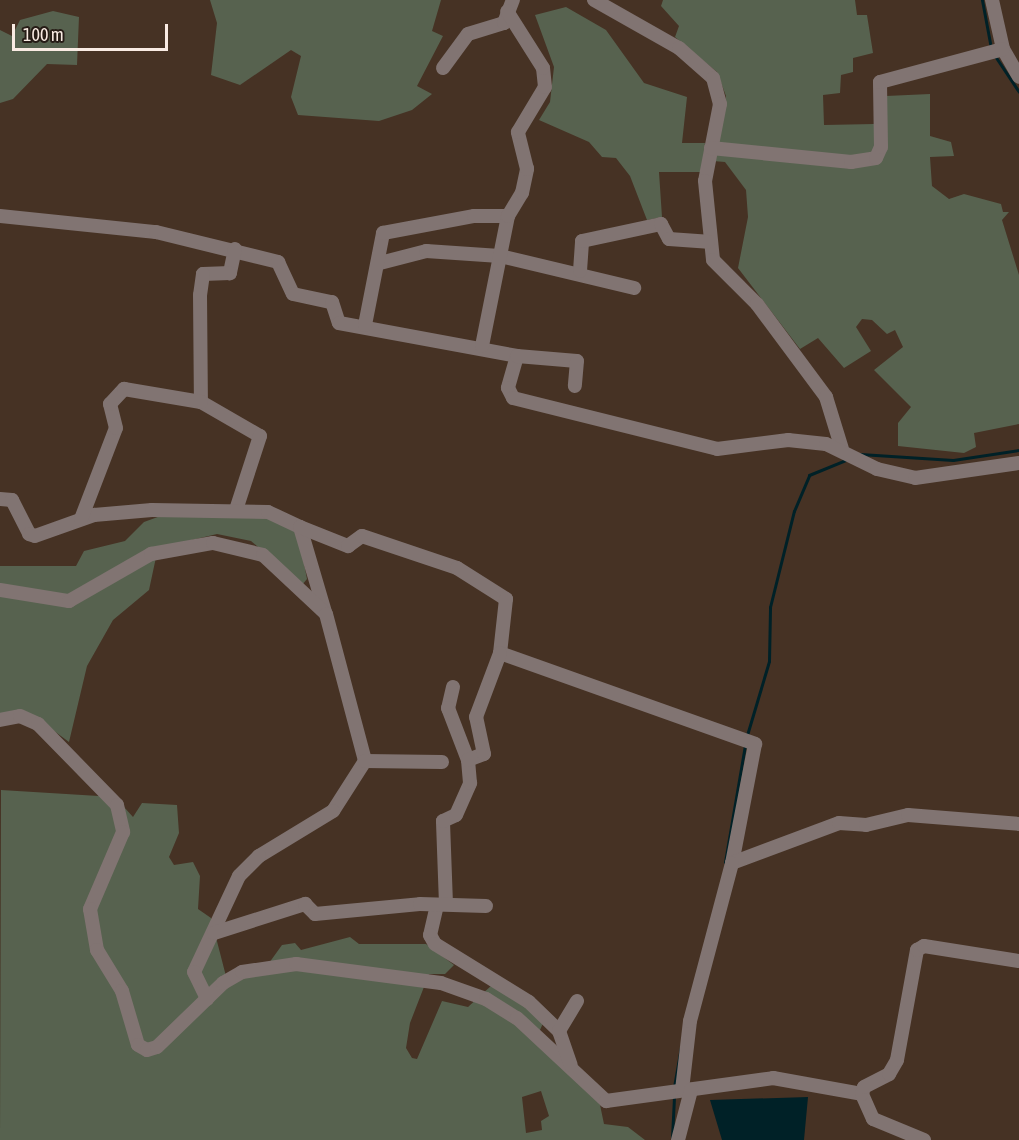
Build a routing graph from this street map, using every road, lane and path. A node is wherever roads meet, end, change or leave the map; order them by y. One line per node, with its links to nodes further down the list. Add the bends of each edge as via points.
1 (594, 0): 7 (street, via 679,48 713,78 720,104)
2 (992, 0): 4 (street)
3 (510, 5): 5 (street, via 504,23 458,43); 9 (street, via 543,68 545,87 518,132 527,169 522,193)
4 (994, 52): 6 (street); 7 (street, via 880,82 881,147 876,158 851,162)
5 (443, 68)
6 (1019, 77)
7 (711, 148): 10 (street, via 705,181)
8 (0, 216): 11 (street, via 156,232)
9 (508, 216): 12 (street); 13 (street, via 474,216 383,233)
10 (708, 242): 14 (street, via 669,239 661,224 582,242); 21 (street, via 713,260 757,304 826,397)
11 (235, 249): 16 (street, via 278,262 292,294 332,302 339,322); 20 (street, via 230,273 207,272 202,278)
12 (500, 256): 13 (street, via 426,251); 14 (street); 17 (street)
13 (380, 263): 16 (street)
14 (580, 271): 15 (street)
15 (634, 288)
16 (365, 325): 17 (street)
17 (482, 346): 18 (street)
18 (517, 356): 19 (street, via 577,362); 21 (street, via 508,388 513,398 717,449 788,440)
19 (575, 386)
20 (201, 402): 24 (street, via 260,436); 25 (street, via 124,389 110,404 116,428)
21 (845, 452): 22 (street, via 861,462 915,478)
22 (1019, 463)
23 (0, 499): 25 (street, via 12,500 31,535)
24 (236, 510): 25 (street, via 152,510); 26 (street, via 268,512)
25 (81, 519)
26 (300, 527): 28 (street); 29 (street, via 348,546 362,536 473,577 506,599)
27 (0, 590): 28 (street, via 69,601 151,554 213,543 263,555)
28 (326, 614): 33 (street)
29 (500, 653): 32 (street, via 476,717 484,754); 36 (street, via 630,695 754,744)
30 (453, 687): 32 (street, via 448,708)
31 (0, 720): 41 (street, via 20,716 38,724 117,805 123,832 90,909 98,950 122,991 138,1045 157,1047)
32 (468, 760): 37 (street, via 471,783 456,815 443,821)
33 (364, 761): 34 (street); 39 (street, via 333,811 248,864)
34 (442, 762)
35 (1019, 824): 36 (street, via 908,815 866,825 839,823)
36 (732, 863): 45 (street, via 690,1021)
37 (442, 904): 38 (street); 39 (street, via 315,914 305,904); 43 (street, via 430,935 435,944 529,1002)
38 (486, 906)
39 (214, 933): 41 (street, via 194,972)
40 (1019, 961): 46 (street, via 920,947 897,1060 888,1074 864,1087)
41 (207, 999): 44 (street, via 242,972 270,966 380,972 441,983 486,999 517,1018)
42 (577, 1001): 43 (street)
43 (559, 1031): 44 (street)
44 (571, 1065): 45 (street, via 606,1101)
45 (681, 1091): 46 (street, via 740,1080 787,1078); 47 (street)
46 (862, 1094): 48 (street, via 873,1119)
47 (678, 1140)
48 (924, 1140)

